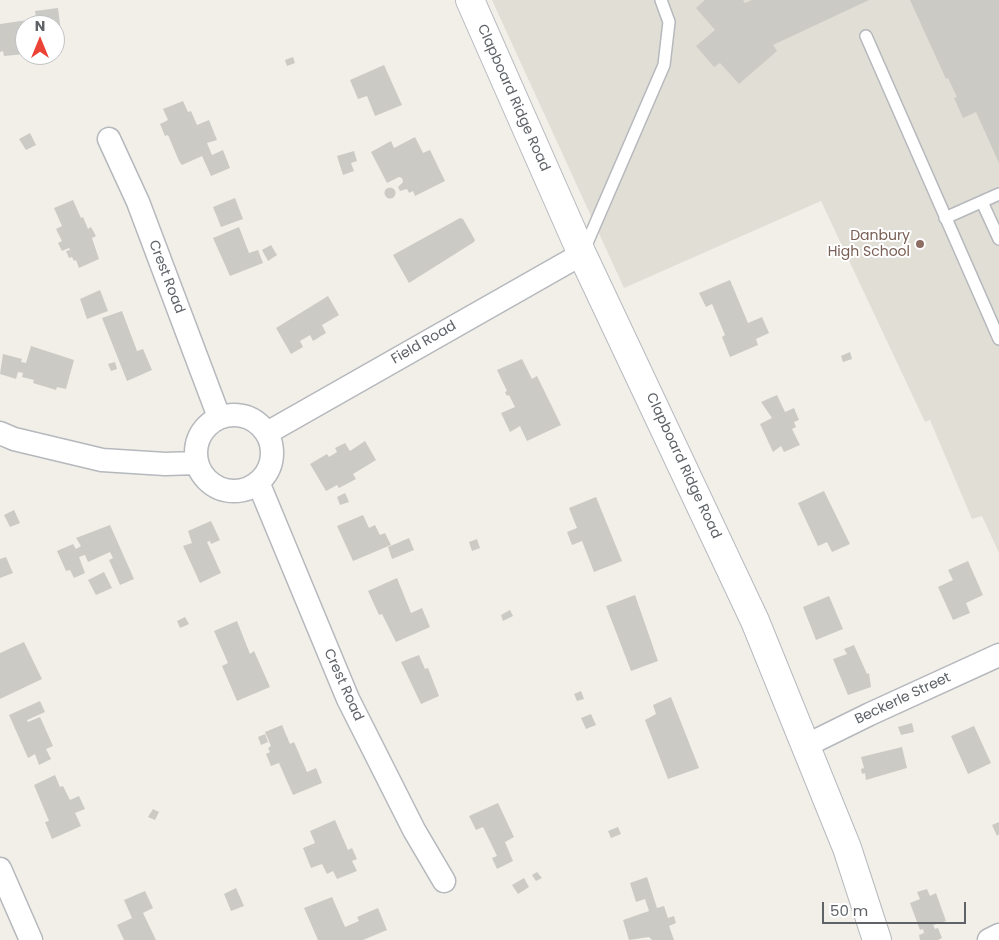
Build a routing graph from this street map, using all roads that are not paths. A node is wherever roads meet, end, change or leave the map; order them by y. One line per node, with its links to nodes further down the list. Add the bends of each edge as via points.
1 (470, 0): 9 (main road, Clapboard Ridge Road)
2 (661, 0): 9 (lane, via 669,22 664,65)
3 (866, 36): 7 (lane)
4 (109, 139): 11 (street, Crest Road, via 138,202)
5 (999, 194): 6 (lane)
6 (982, 202): 7 (lane); 8 (lane)
7 (945, 218): 10 (lane)
8 (999, 239)
9 (582, 254): 13 (street, Field Road); 17 (main road, Clapboard Ridge Road, via 755,621)
10 (999, 339)
11 (219, 418): 13 (street, via 246,416); 14 (street, via 207,425 199,436)
12 (0, 433): 14 (street, via 102,460)
13 (267, 433): 15 (street, via 271,459 267,472)
14 (197, 463): 15 (street, via 215,486 245,489)
15 (258, 482): 19 (street, Crest Road, via 348,699 414,830)
16 (999, 655): 17 (street, Beckerle Street)
17 (807, 745): 22 (main road, Clapboard Ridge Road, via 847,848)
18 (0, 869): 21 (street)
19 (444, 881)
20 (999, 935): 23 (street)
21 (31, 940)
22 (877, 940)
23 (989, 940)

